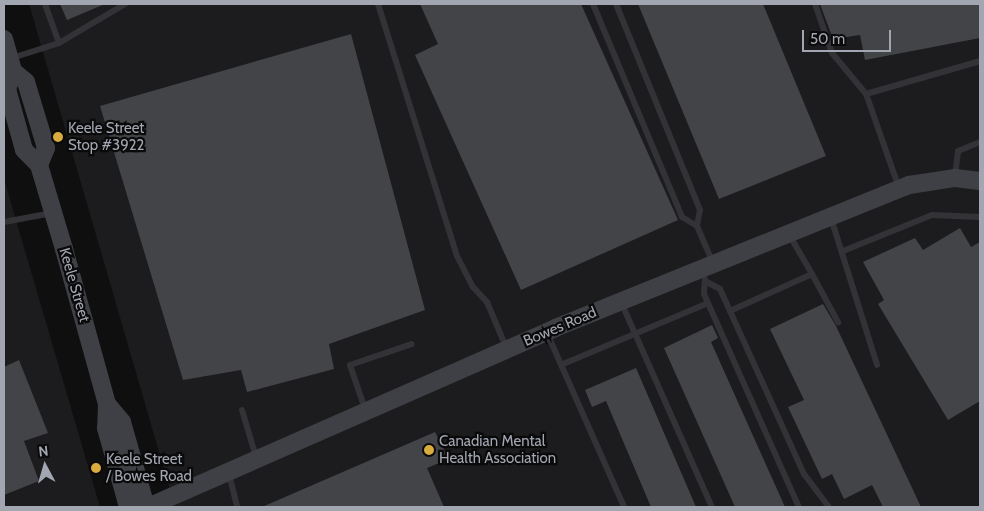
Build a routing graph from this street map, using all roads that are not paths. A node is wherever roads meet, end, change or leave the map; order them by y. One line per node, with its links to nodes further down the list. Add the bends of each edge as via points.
1 (45, 4): 8 (lane)
2 (125, 4): 8 (lane)
3 (378, 4): 32 (lane, via 457,256 486,302)
4 (593, 4): 20 (lane, via 682,217)
5 (616, 4): 20 (lane, via 700,210)
6 (815, 4): 11 (lane, via 832,53)
7 (4, 39): 10 (street, Keele Street)
8 (59, 43): 10 (lane)
9 (980, 61): 11 (lane)
10 (11, 64): 16 (street, Keele Street, via 26,82 46,148 39,165)
11 (866, 94): 15 (lane)
12 (980, 142): 13 (lane, via 958,150)
13 (955, 178): 14 (street, Bowes Road); 15 (street, Bowes Road)
14 (980, 181)
15 (899, 189): 17 (street, Bowes Road)
16 (53, 213): 19 (lane); 35 (street, Keele Street)
17 (831, 216): 21 (street, Bowes Road); 22 (lane)
18 (980, 217): 22 (lane, via 932,215)
19 (4, 222)
20 (697, 226): 23 (lane)
21 (789, 233): 23 (street, Bowes Road); 24 (lane)
22 (843, 251): 34 (lane)
23 (707, 271): 25 (street, Bowes Road); 26 (lane); 27 (lane)
24 (812, 274): 27 (lane); 28 (lane)
25 (621, 301): 29 (street, Bowes Road); 30 (lane)
26 (708, 304): 30 (lane); 45 (lane)
27 (730, 311): 46 (lane, via 804,474)
28 (838, 322)
29 (546, 332): 32 (street, Bowes Road); 33 (lane)
30 (637, 333): 33 (lane); 44 (lane)
31 (412, 344): 37 (lane, via 350,365)
32 (507, 350): 37 (street, Bowes Road)
33 (563, 364): 43 (lane)
34 (877, 365)
35 (107, 404): 40 (street, Keele Street, via 106,428); 41 (street, Keele Street, via 122,422)
36 (242, 410): 38 (lane)
37 (366, 413): 38 (street, Bowes Road)
38 (258, 461): 39 (street, Bowes Road)
39 (228, 472): 41 (street, Bowes Road); 42 (lane)
40 (128, 507)
41 (147, 507)
42 (237, 507)
43 (624, 507)
44 (712, 507)
45 (799, 507)
46 (829, 507)

